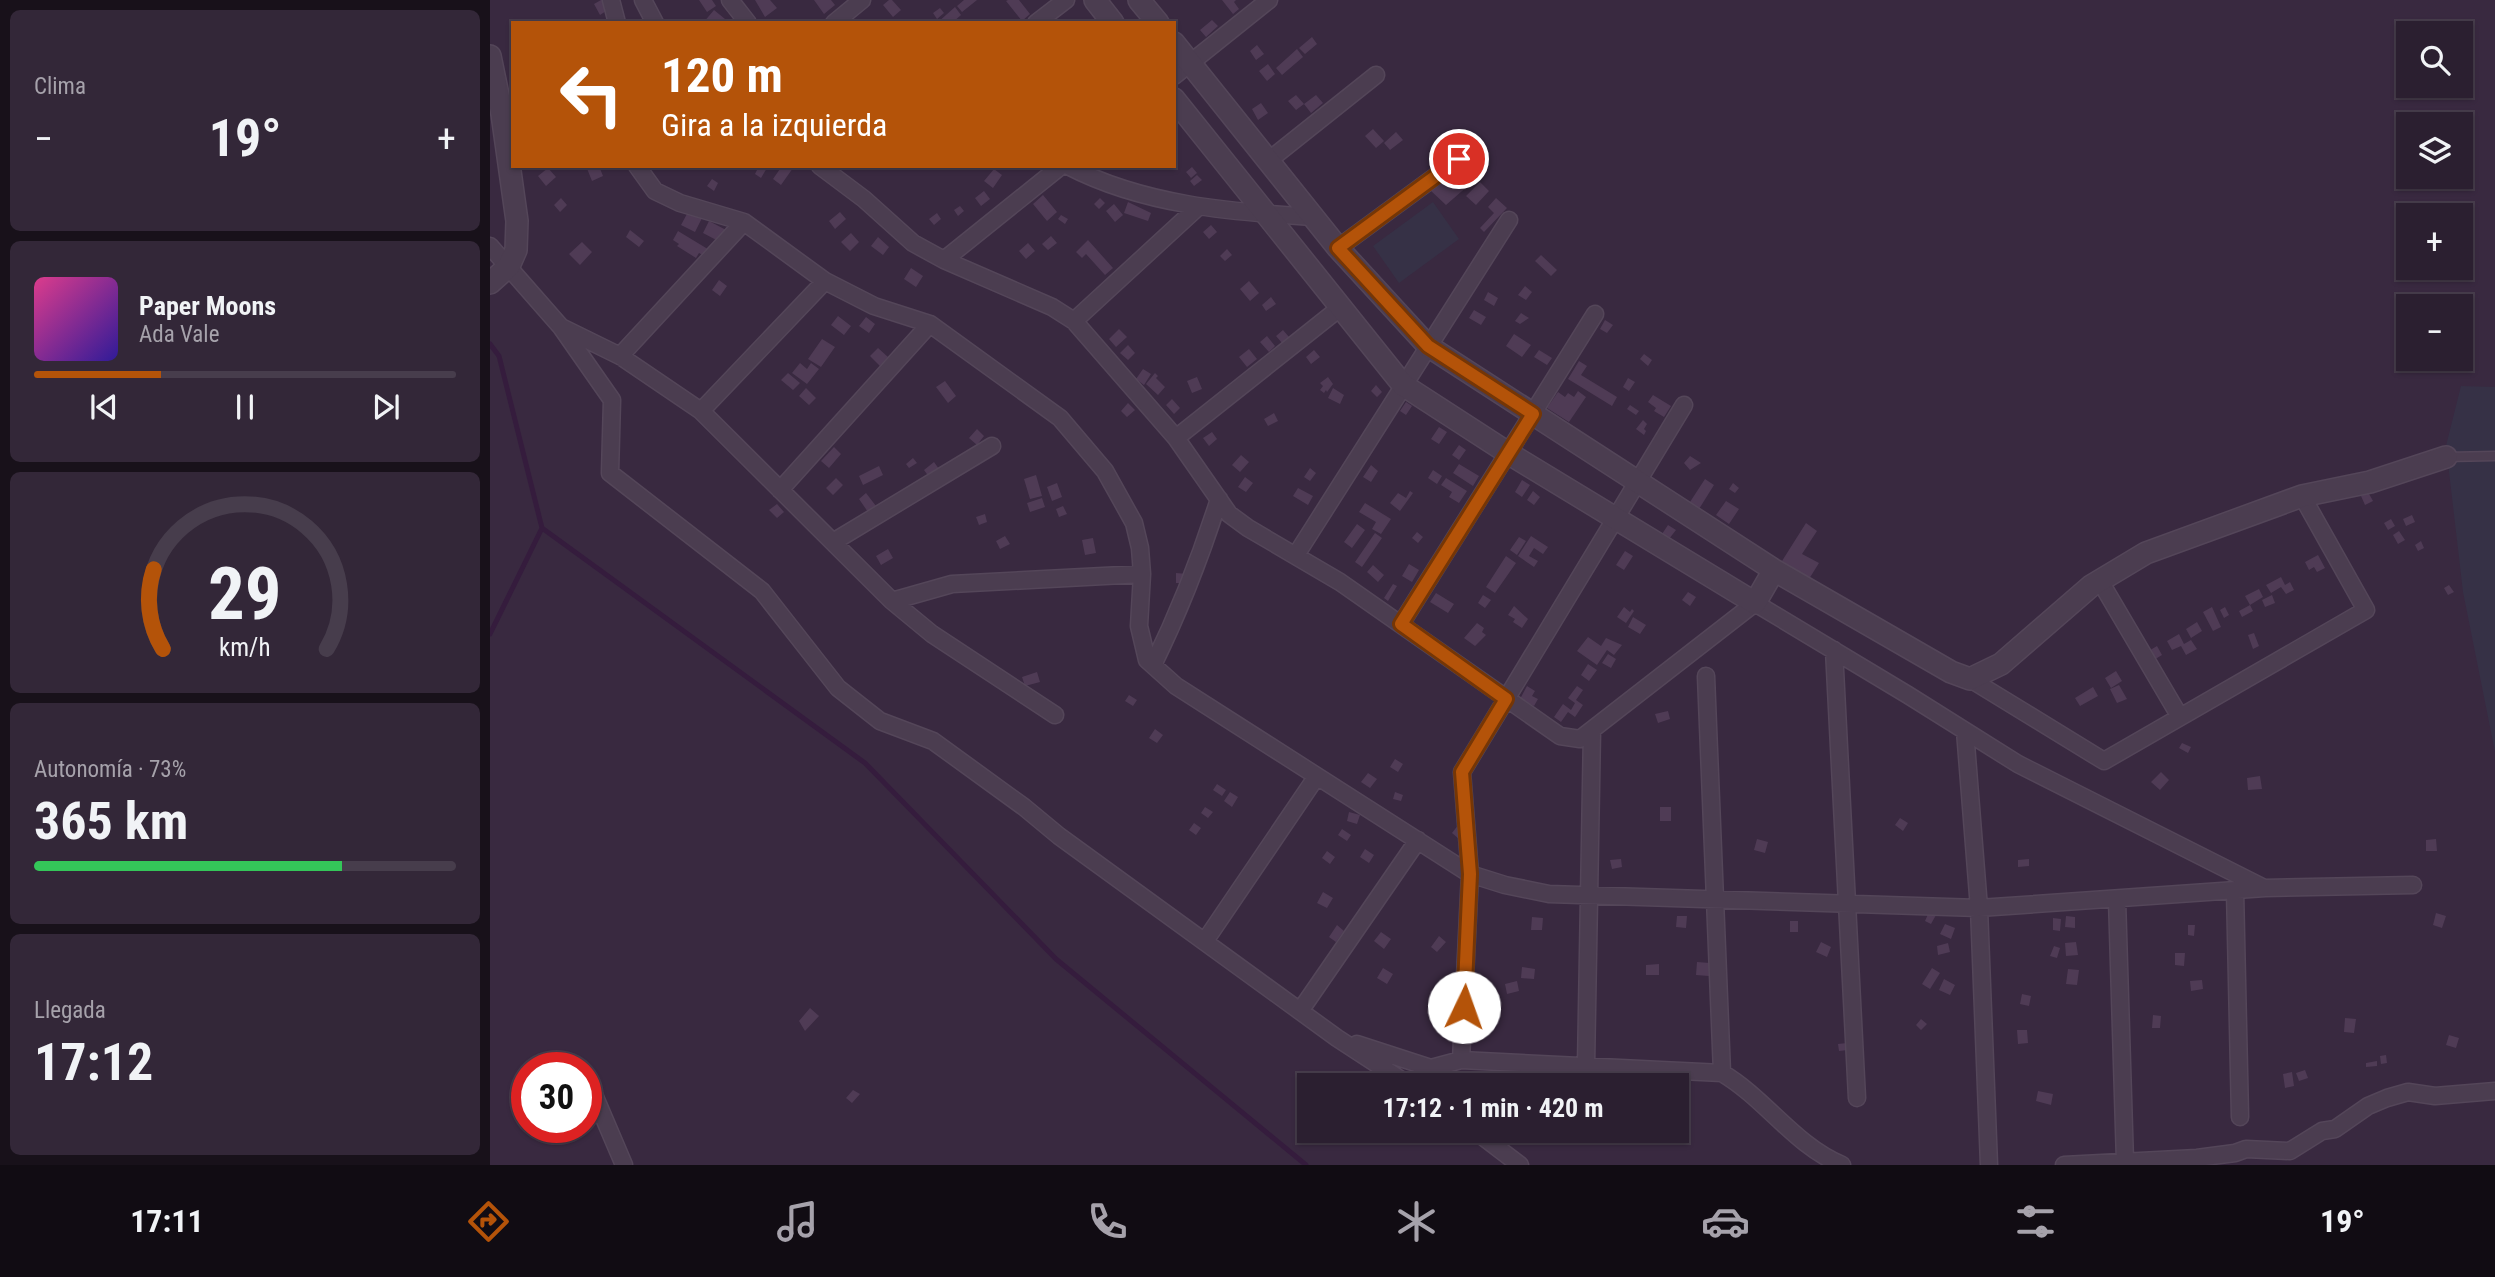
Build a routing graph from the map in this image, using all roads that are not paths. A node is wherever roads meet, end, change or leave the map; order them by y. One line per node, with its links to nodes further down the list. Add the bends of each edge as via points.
1 (611, 0): 9 (street)
2 (643, 0): 10 (street)
3 (730, 0): 11 (street)
4 (862, 0): 12 (street)
5 (1066, 0): 13 (street)
6 (1095, 0): 14 (street)
7 (1139, 0): 15 (street)
8 (1269, 0): 18 (street)
9 (616, 21)
10 (654, 21)
11 (746, 21)
12 (836, 21)
13 (1039, 21)
14 (1111, 21)
15 (1156, 21)
16 (1176, 50): 18 (street)
17 (490, 55): 35 (street, via 517,221 516,250)
18 (1182, 69): 22 (street)
19 (1376, 75): 22 (street)
20 (1176, 102): 28 (street)
21 (1459, 159): 33 (street)
22 (1268, 161): 29 (street)
23 (638, 168): 31 (street, via 655,191)
24 (823, 168): 34 (street, via 913,243)
25 (1059, 168): 34 (street)
26 (1072, 168): 27 (street, via 1122,188)
27 (1198, 207): 28 (street); 40 (street)
28 (1266, 214): 29 (street); 38 (street)
29 (1313, 217): 33 (street)
30 (1508, 220): 43 (street)
31 (744, 222): 36 (street); 44 (street)
32 (490, 246): 35 (street)
33 (1338, 248): 43 (street)
34 (944, 260): 40 (street)
35 (509, 267): 37 (street); 42 (street)
36 (825, 281): 41 (street, via 874,306); 47 (street)
37 (490, 282)
38 (1341, 307): 45 (street); 49 (street)
39 (1595, 314): 48 (street)
40 (1074, 321): 49 (street)
41 (930, 324): 55 (street); 62 (street, via 1060,418 1105,471 1134,523)
42 (561, 327): 44 (street); 87 (street, via 612,400 610,473 762,591 838,688 880,720 933,741)
43 (1428, 346): 45 (street); 48 (street)
44 (620, 356): 47 (street)
45 (1403, 385): 51 (street); 60 (street)
46 (1685, 405): 54 (street)
47 (701, 411): 55 (street)
48 (1533, 414): 51 (street); 54 (street)
49 (1176, 438): 57 (street)
50 (992, 446): 59 (street)
51 (1508, 453): 58 (street); 66 (street)
52 (2495, 456): 53 (lane)
53 (2446, 457): 56 (street, via 2370,482)
54 (1638, 482): 58 (street); 61 (street)
55 (780, 490): 59 (street)
56 (2302, 496): 63 (street, via 2146,553); 73 (street, via 2366,610)
57 (1219, 499): 60 (street, via 1229,514 1248,528); 68 (street, via 1198,566)
58 (1615, 517): 65 (street); 71 (street)
59 (832, 542): 64 (street)
60 (1296, 555): 66 (street)
61 (1774, 570): 65 (street); 70 (street, via 1951,672)
62 (1142, 574): 64 (street, via 952,584); 68 (street, via 1139,626 1147,660)
63 (2100, 580): 70 (street, via 2001,664); 73 (street)
64 (892, 601): 72 (street, via 932,634)
65 (1755, 603): 67 (street); 74 (street)
66 (1401, 624): 71 (street)
67 (1834, 650): 75 (street); 85 (street)
68 (1153, 665): 76 (street, via 1176,686)
69 (1706, 676): 84 (street)
70 (1970, 678): 73 (street, via 2104,761)
71 (1506, 699): 74 (street, via 1560,736 1580,739); 78 (street, via 1462,772)
72 (1055, 715)
73 (2180, 717)
74 (1592, 730): 82 (street)
75 (1965, 731): 80 (street, via 2018,764); 86 (street)
76 (1317, 776): 77 (street); 87 (street)
77 (1418, 840): 78 (street); 88 (street)
78 (1470, 874): 82 (street, via 1538,892); 90 (street)
79 (2413, 886): 80 (street)
80 (2265, 888): 81 (street)
81 (2235, 890): 83 (street); 97 (street)
82 (1588, 895): 84 (street); 91 (street)
83 (2116, 899): 86 (street); 99 (street)
84 (1715, 900): 85 (street); 93 (street)
85 (1847, 904): 86 (street); 95 (street)
86 (1979, 908): 103 (street)
87 (1205, 941): 88 (street)
88 (1300, 1011): 89 (street)
89 (1337, 1038): 90 (street, via 1432,1068); 92 (street)
90 (1461, 1060): 91 (street)
91 (1586, 1066): 93 (street)
92 (1391, 1073)
93 (1722, 1073): 102 (street, via 1743,1085 1782,1125)
94 (2495, 1091): 99 (street, via 2435,1096 2408,1092 2387,1098 2290,1151 2246,1149 2197,1158)
95 (1857, 1098)
96 (602, 1114): 100 (street)
97 (2240, 1117)
98 (1491, 1143): 101 (street)
99 (2125, 1161): 104 (street)
100 (623, 1165)
101 (1520, 1165)
102 (1842, 1165)
103 (1989, 1165)
104 (2064, 1165)

